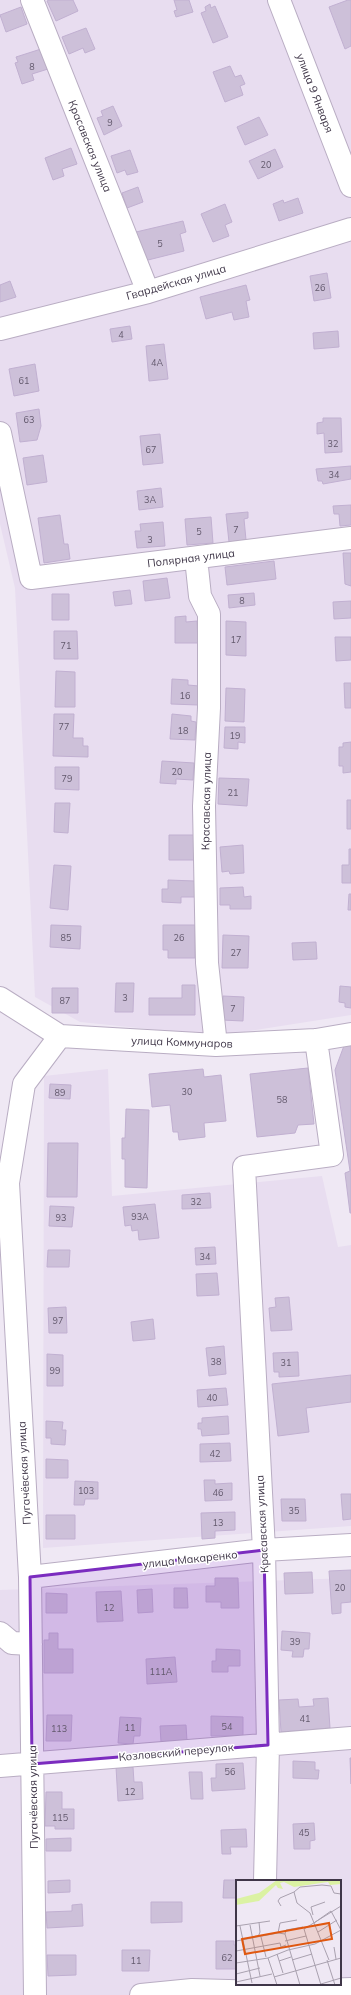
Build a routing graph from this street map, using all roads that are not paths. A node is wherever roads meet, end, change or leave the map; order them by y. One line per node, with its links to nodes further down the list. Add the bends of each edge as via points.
1 (32, 0): 5 (street, Красавская улица)
2 (279, 0): 3 (street, улица 9 Января)
3 (351, 186)
4 (351, 229): 5 (street, Гвардейская улица)
5 (148, 292): 6 (street, Гвардейская улица)
6 (0, 330)
7 (0, 433): 9 (street, Полярная улица, via 31,578)
8 (351, 538): 9 (street, Полярная улица)
9 (196, 558): 14 (street, Красавская улица, via 200,596 209,614 209,708 204,814 206,963)
10 (0, 998): 12 (street)
11 (351, 1034): 13 (street, улица Коммунаров)
12 (60, 1036): 14 (street, улица Коммунаров); 15 (street, Пугачёвская улица, via 24,1084)
13 (316, 1040): 14 (street, улица Коммунаров); 17 (street, Красавская улица, via 332,1155 244,1167)
14 (216, 1045)
15 (4, 1183): 18 (street, Пугачёвская улица)
16 (351, 1545): 17 (street, улица Макаренко)
17 (264, 1550): 18 (street, улица Макаренко); 22 (street, Красавская улица)
18 (30, 1576): 20 (street, Пугачёвская улица)
19 (0, 1634): 20 (street, via 12,1642)
20 (30, 1644): 23 (street, Пугачёвская улица)
21 (351, 1738): 22 (street, Козловский переулок)
22 (268, 1745): 23 (street, Козловский переулок); 25 (street, Красавская улица)
23 (32, 1764): 24 (street, Козловский переулок); 28 (street, Пугачёвская улица)
24 (0, 1766)
25 (265, 1880)
26 (351, 1989): 27 (street)
27 (263, 1990): 29 (street, via 192,1990)
28 (35, 1995)
29 (141, 1995)

